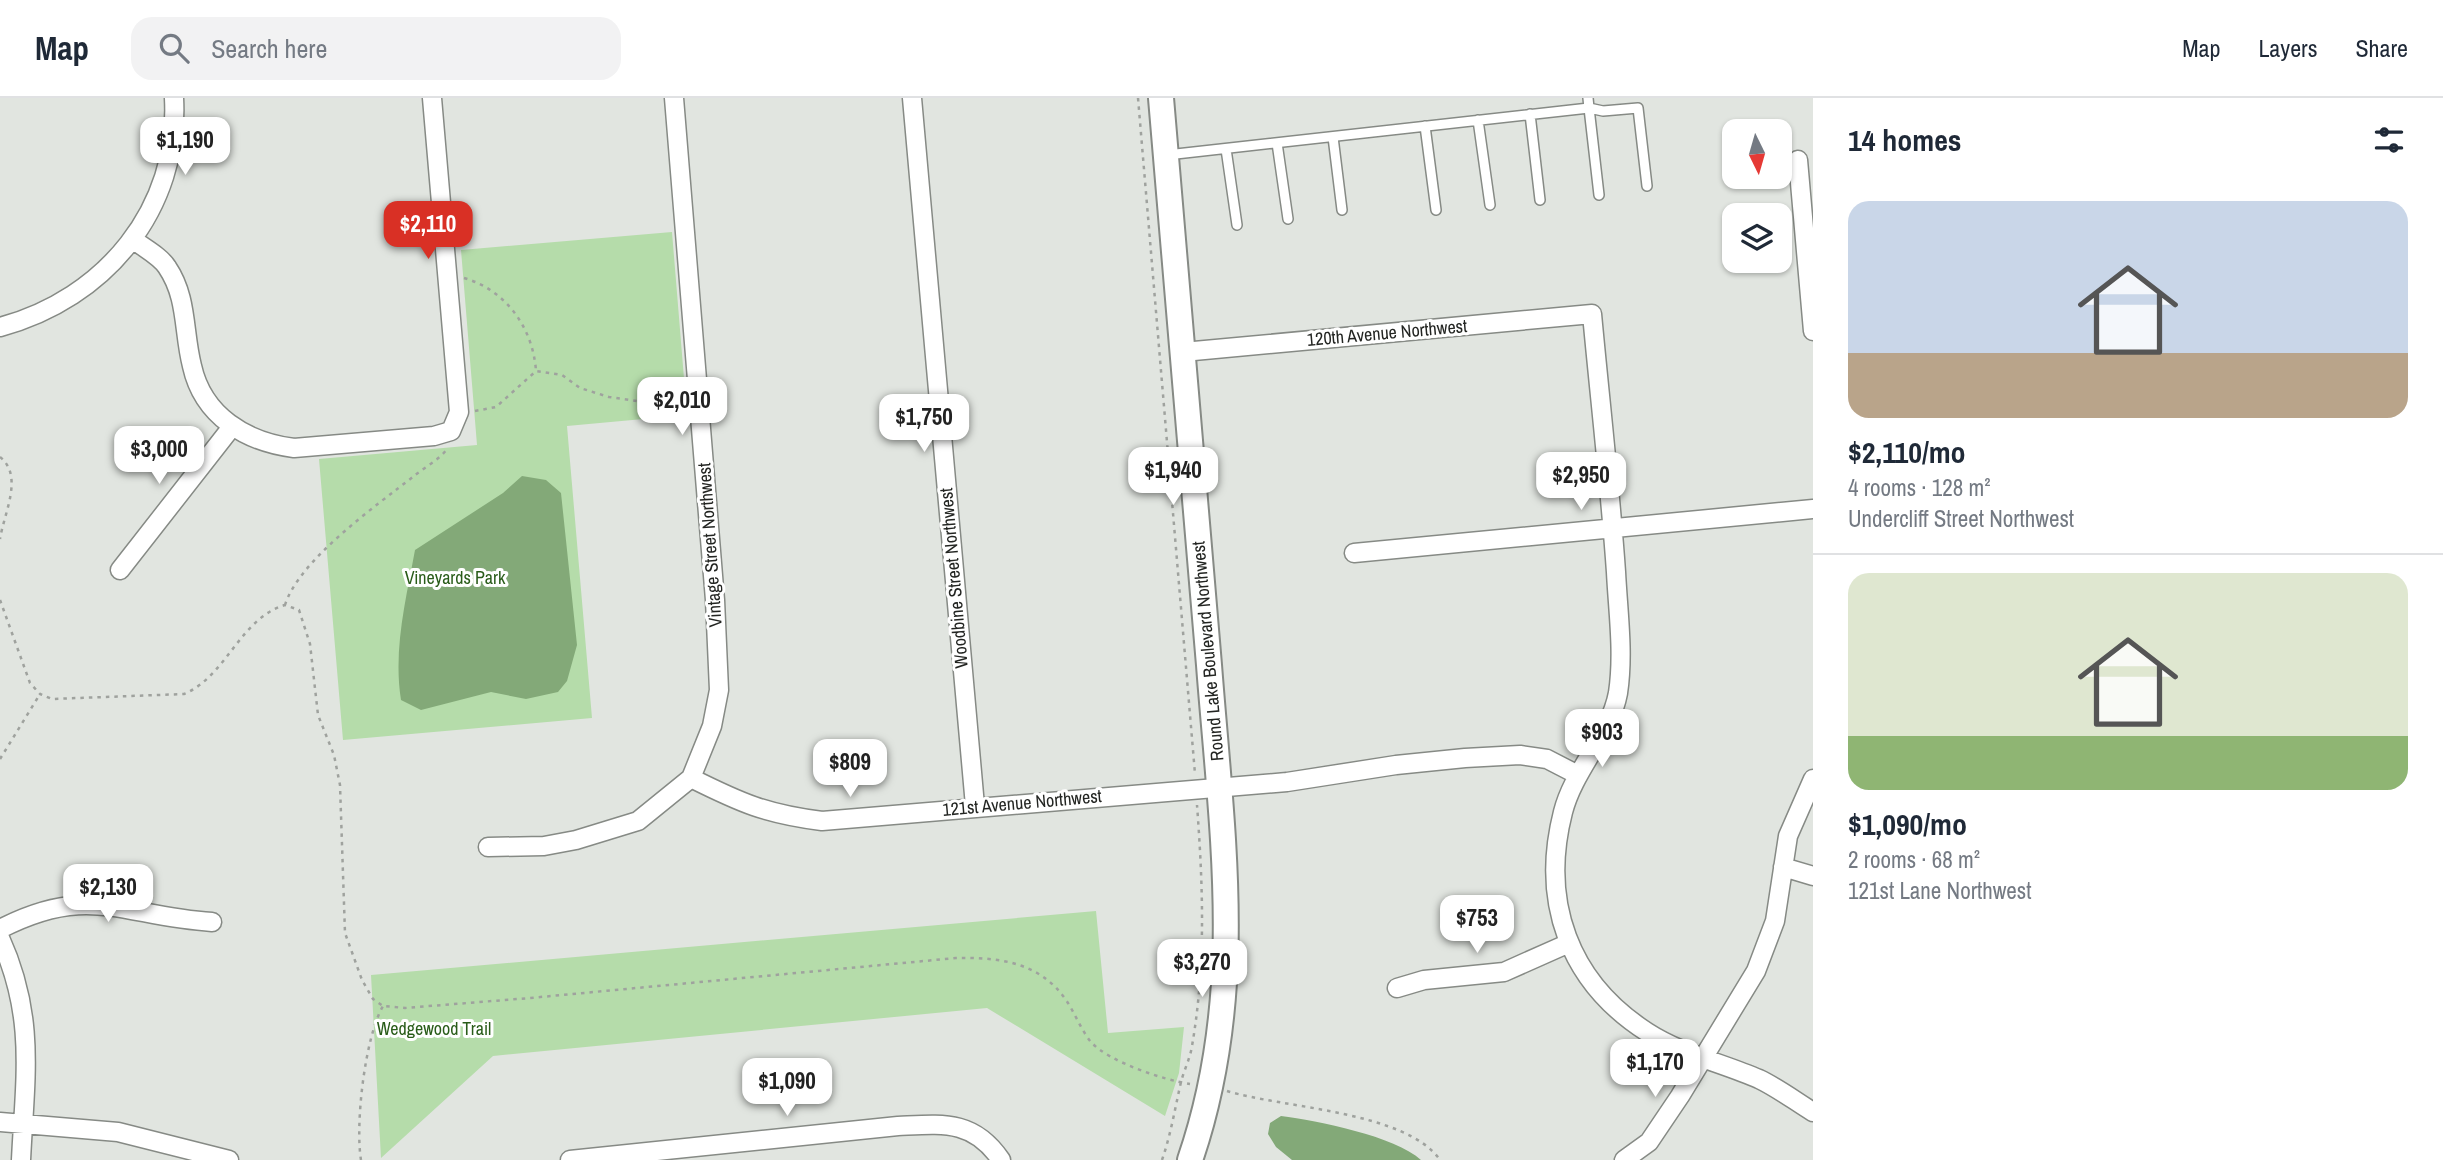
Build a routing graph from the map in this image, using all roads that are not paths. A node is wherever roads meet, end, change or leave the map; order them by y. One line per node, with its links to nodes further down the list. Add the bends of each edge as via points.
1 (174, 98): 25 (street, via 174,136 166,173)
2 (432, 98): 29 (street, via 459,412 451,431 294,448)
3 (674, 98): 35 (street, Vintage Street Northwest, via 719,690 712,726)
4 (912, 98): 38 (street, Woodbine Street Northwest)
5 (1161, 98): 15 (main road, Round Lake Boulevard Northwest)
6 (1637, 98): 8 (lane)
7 (1589, 103): 8 (lane, via 1603,111); 9 (lane); 18 (lane)
8 (1638, 108): 17 (lane)
9 (1531, 114): 10 (lane); 19 (lane)
10 (1478, 120): 11 (lane); 20 (lane)
11 (1425, 126): 12 (lane); 21 (lane)
12 (1334, 136): 13 (lane); 22 (lane)
13 (1277, 143): 14 (lane); 23 (lane)
14 (1226, 149): 15 (lane); 24 (lane)
15 (1165, 155): 28 (main road, Round Lake Boulevard Northwest)
16 (1798, 160): 27 (street)
17 (1647, 186)
18 (1599, 195)
19 (1540, 200)
20 (1490, 205)
21 (1436, 210)
22 (1342, 211)
23 (1287, 219)
24 (1237, 225)
25 (134, 240): 26 (street, via 83,290 41,314); 29 (street, via 166,264 179,288 196,377 212,408)
26 (0, 327)
27 (1813, 331)
28 (1183, 352): 31 (street, 120th Avenue Northwest, via 1592,314); 37 (main road, Round Lake Boulevard Northwest)
29 (231, 428): 33 (street)
30 (1813, 509): 31 (street)
31 (1613, 528): 32 (street); 34 (street, via 1622,659 1617,696 1607,725)
32 (1354, 553)
33 (120, 570)
34 (1578, 775): 37 (street, 121st Avenue Northwest, via 1547,759 1520,755 1431,760 1322,778); 45 (street, via 1554,855)
35 (691, 778): 38 (street, 121st Avenue Northwest, via 746,806 822,821); 39 (street, via 638,821 544,846)
36 (1813, 779): 40 (street, via 1788,836)
37 (1207, 788): 38 (street, 121st Avenue Northwest); 55 (main road, Round Lake Boulevard Northwest, via 1227,913 1226,993)
38 (975, 806)
39 (488, 848)
40 (1783, 867): 41 (street); 47 (street, via 1775,921 1756,971)
41 (1813, 876)
42 (212, 922): 43 (street, via 77,903 36,912)
43 (0, 929)
44 (0, 939): 50 (street, via 25,1017)
45 (1567, 944): 46 (street, via 1504,972 1424,980); 47 (street, via 1590,981 1618,1012 1649,1034)
46 (1397, 988)
47 (1704, 1059): 48 (street, via 1760,1080); 56 (street, via 1649,1142)
48 (1813, 1112)
49 (0, 1122): 50 (street)
50 (23, 1123): 51 (street); 52 (street, via 118,1132)
51 (21, 1160)
52 (229, 1160)
53 (570, 1160): 54 (street, via 946,1124 971,1130 989,1143)
54 (1001, 1160)
55 (1190, 1160)
56 (1623, 1160)

